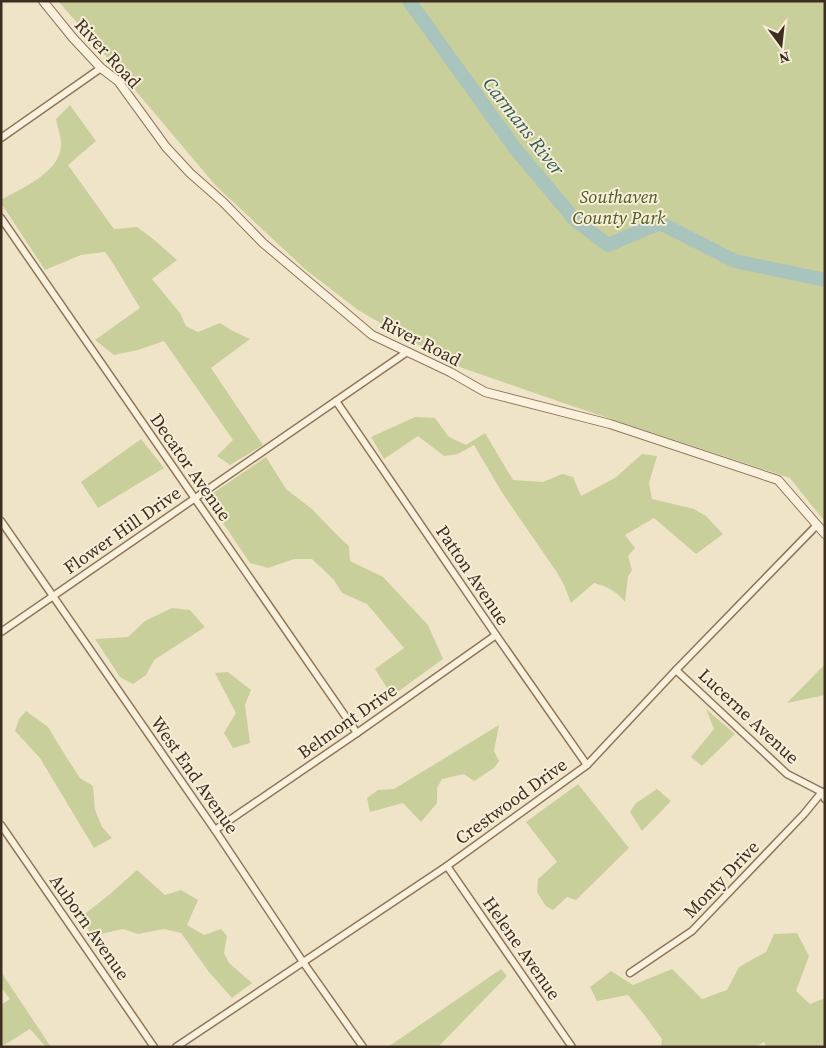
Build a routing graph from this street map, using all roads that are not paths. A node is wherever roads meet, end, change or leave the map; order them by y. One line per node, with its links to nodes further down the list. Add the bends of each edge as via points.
1 (43, 1): 2 (street, River Road)
2 (101, 68): 3 (street); 5 (street, River Road, via 118,81 166,147 190,173 263,243 372,335)
3 (1, 138)
4 (1, 218): 7 (street, Decator Avenue)
5 (407, 352): 6 (street, Flower Hill Drive); 9 (street, River Road, via 485,392 610,424 778,480)
6 (336, 401): 7 (street, Flower Hill Drive); 13 (street, Patton Avenue)
7 (195, 498): 11 (street, Flower Hill Drive); 15 (street, Decator Avenue)
8 (1, 521): 11 (street, West End Avenue)
9 (816, 525): 10 (street, River Road); 14 (street, Crestwood Drive)
10 (825, 534)
11 (53, 596): 12 (street, Flower Hill Drive); 20 (street, West End Avenue)
12 (1, 632)
13 (496, 636): 15 (street, Belmont Drive); 16 (street, Patton Avenue)
14 (676, 670): 16 (street, Crestwood Drive); 17 (street, Lucerne Avenue, via 787,774)
15 (357, 732): 20 (street, Belmont Drive)
16 (586, 765): 21 (street, Crestwood Drive)
17 (823, 792): 18 (street); 23 (street, Monty Drive, via 692,931)
18 (825, 799)
19 (1, 825): 24 (street, Auborn Avenue)
20 (215, 830): 22 (street, West End Avenue)
21 (447, 866): 22 (street, Crestwood Drive); 27 (street, Helene Avenue)
22 (304, 962): 25 (street, Crestwood Drive); 26 (street, West End Avenue)
23 (630, 972)
24 (154, 1047)
25 (176, 1047)
26 (363, 1047)
27 (572, 1047)

